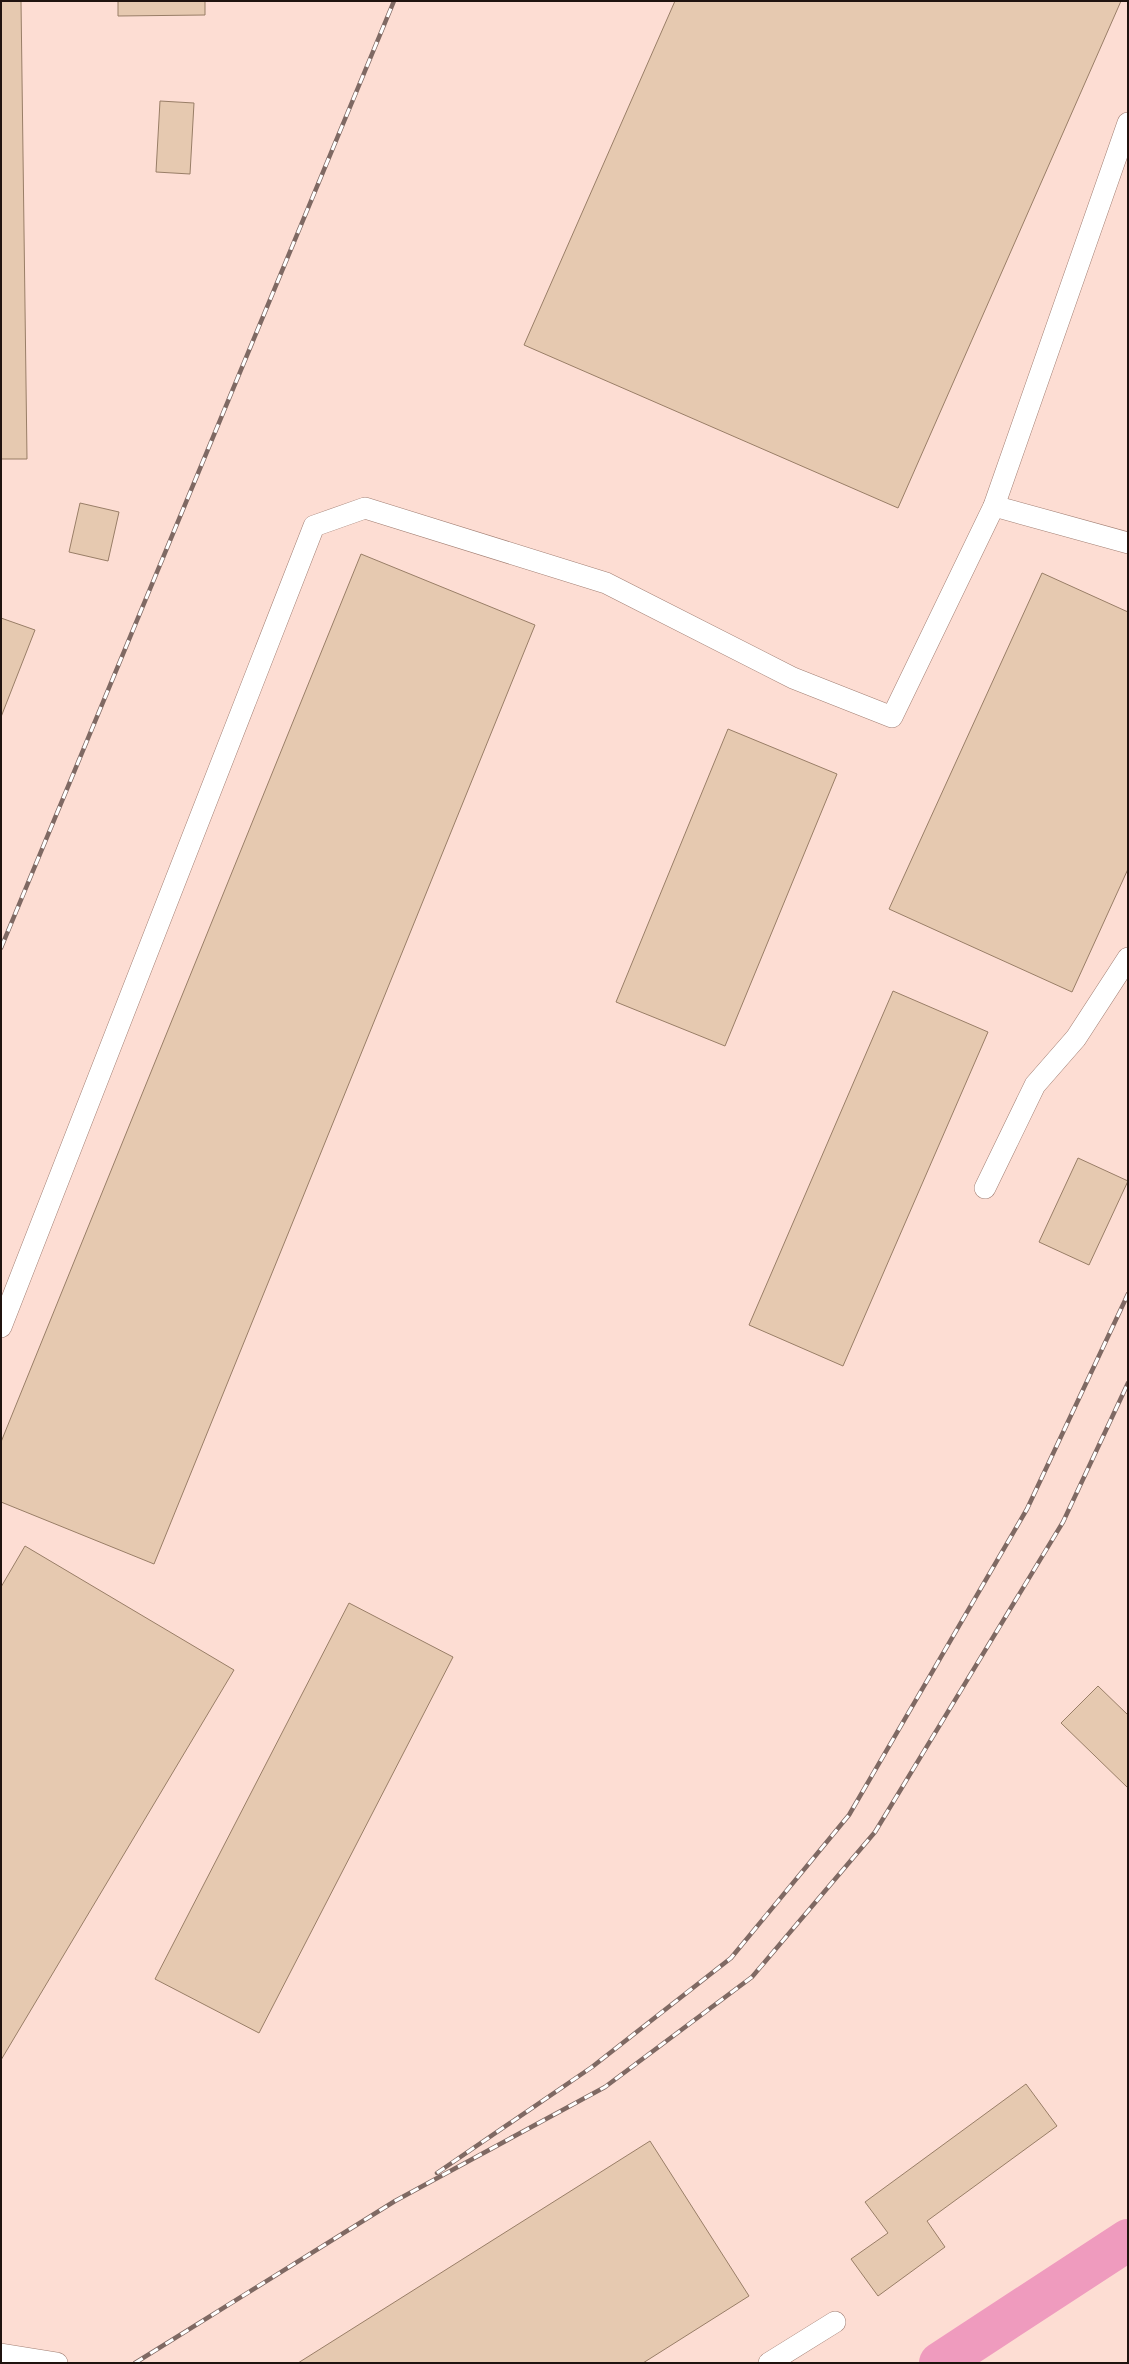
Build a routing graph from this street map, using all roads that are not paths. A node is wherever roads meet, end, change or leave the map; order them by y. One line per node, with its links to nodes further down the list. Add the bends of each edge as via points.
1 (1128, 123): 2 (lane)
2 (994, 506): 3 (lane); 6 (lane, via 892,717 793,678 606,583 365,508 314,526)
3 (1128, 543)
4 (1128, 958): 5 (lane, via 1076,1038 1035,1085)
5 (985, 1188)
6 (1, 1327)
7 (835, 2322): 10 (lane)
8 (1, 2354): 9 (lane)
9 (57, 2363)
10 (769, 2363)

